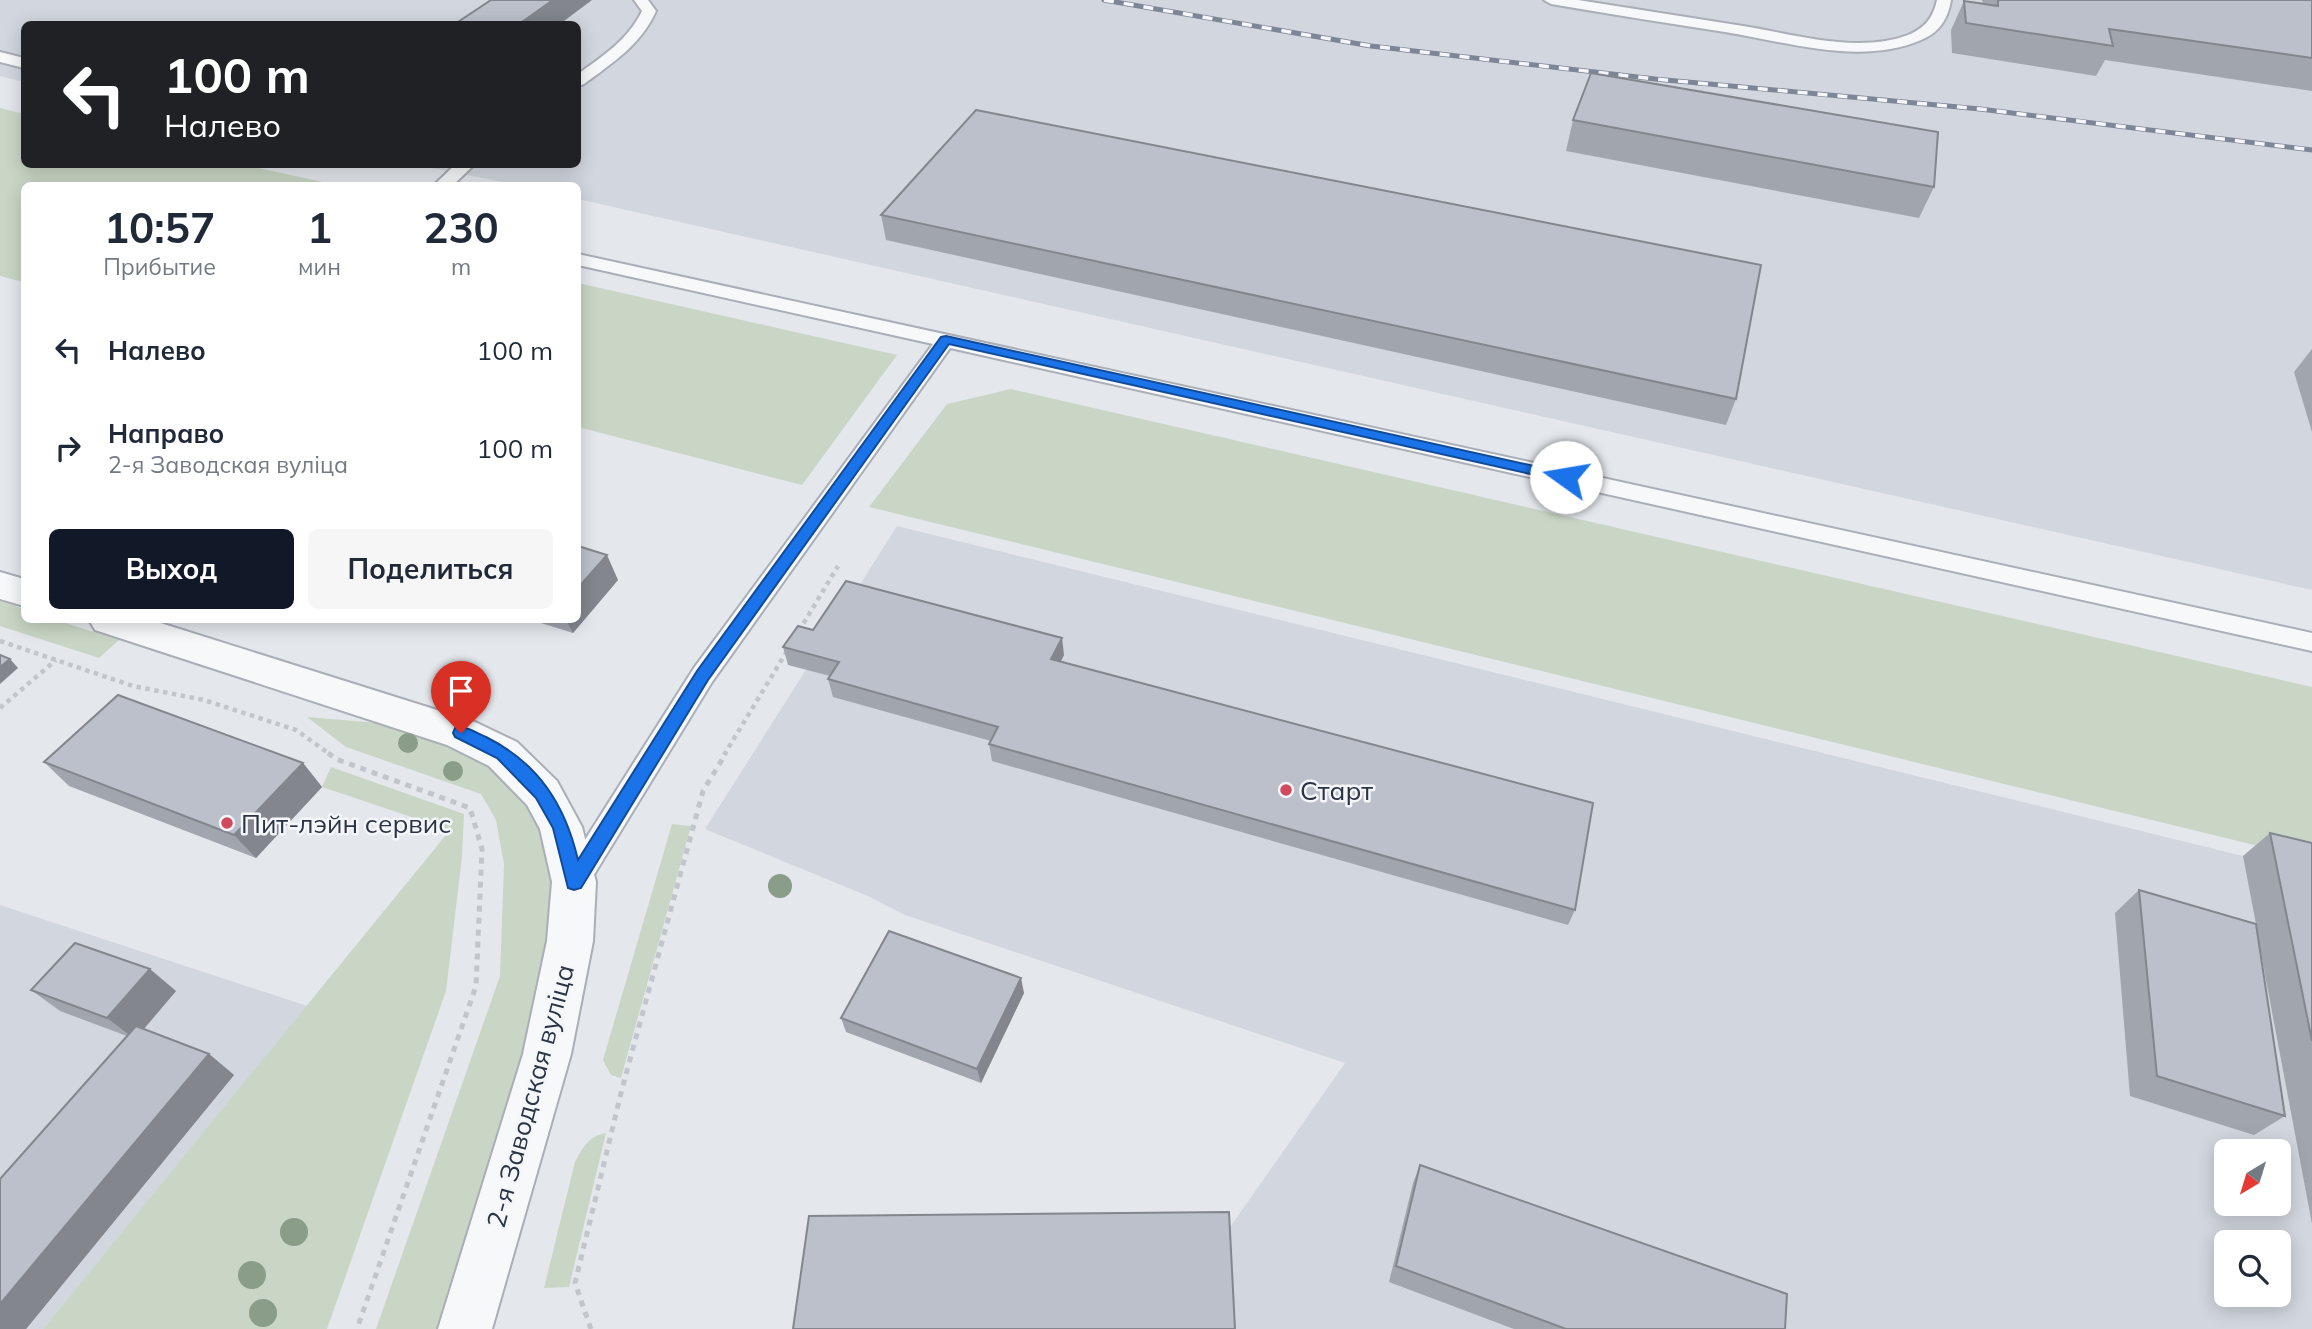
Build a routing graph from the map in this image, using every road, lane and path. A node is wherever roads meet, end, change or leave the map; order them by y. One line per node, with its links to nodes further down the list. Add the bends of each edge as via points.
1 (641, 0): 6 (lane, via 649,11 643,27)
2 (1551, 0): 3 (lane, via 1824,43 1878,46 1932,28)
3 (1944, 0)
4 (0, 57): 5 (lane)
5 (21, 62)
6 (581, 79)
7 (462, 168): 8 (lane)
8 (446, 182)
9 (581, 261): 10 (lane)
10 (946, 340): 17 (lane); 21 (lane, via 703,675)
11 (838, 566): 15 (path)
12 (0, 585): 13 (street)
13 (21, 592)
14 (117, 623): 21 (street, 2-я Заводская вуліца, via 461,733 503,754 542,793 561,827)
15 (795, 637)
16 (0, 641): 19 (path)
17 (2312, 642)
18 (788, 649): 24 (path, via 703,791 575,1283)
19 (57, 660): 20 (path); 22 (path, via 133,686 204,700 296,730 337,759 470,808 482,849 476,986)
20 (0, 708)
21 (574, 882): 23 (street, 2-я Заводская вуліца, via 570,941 547,1054)
22 (357, 1329)
23 (466, 1329)
24 (591, 1329)

